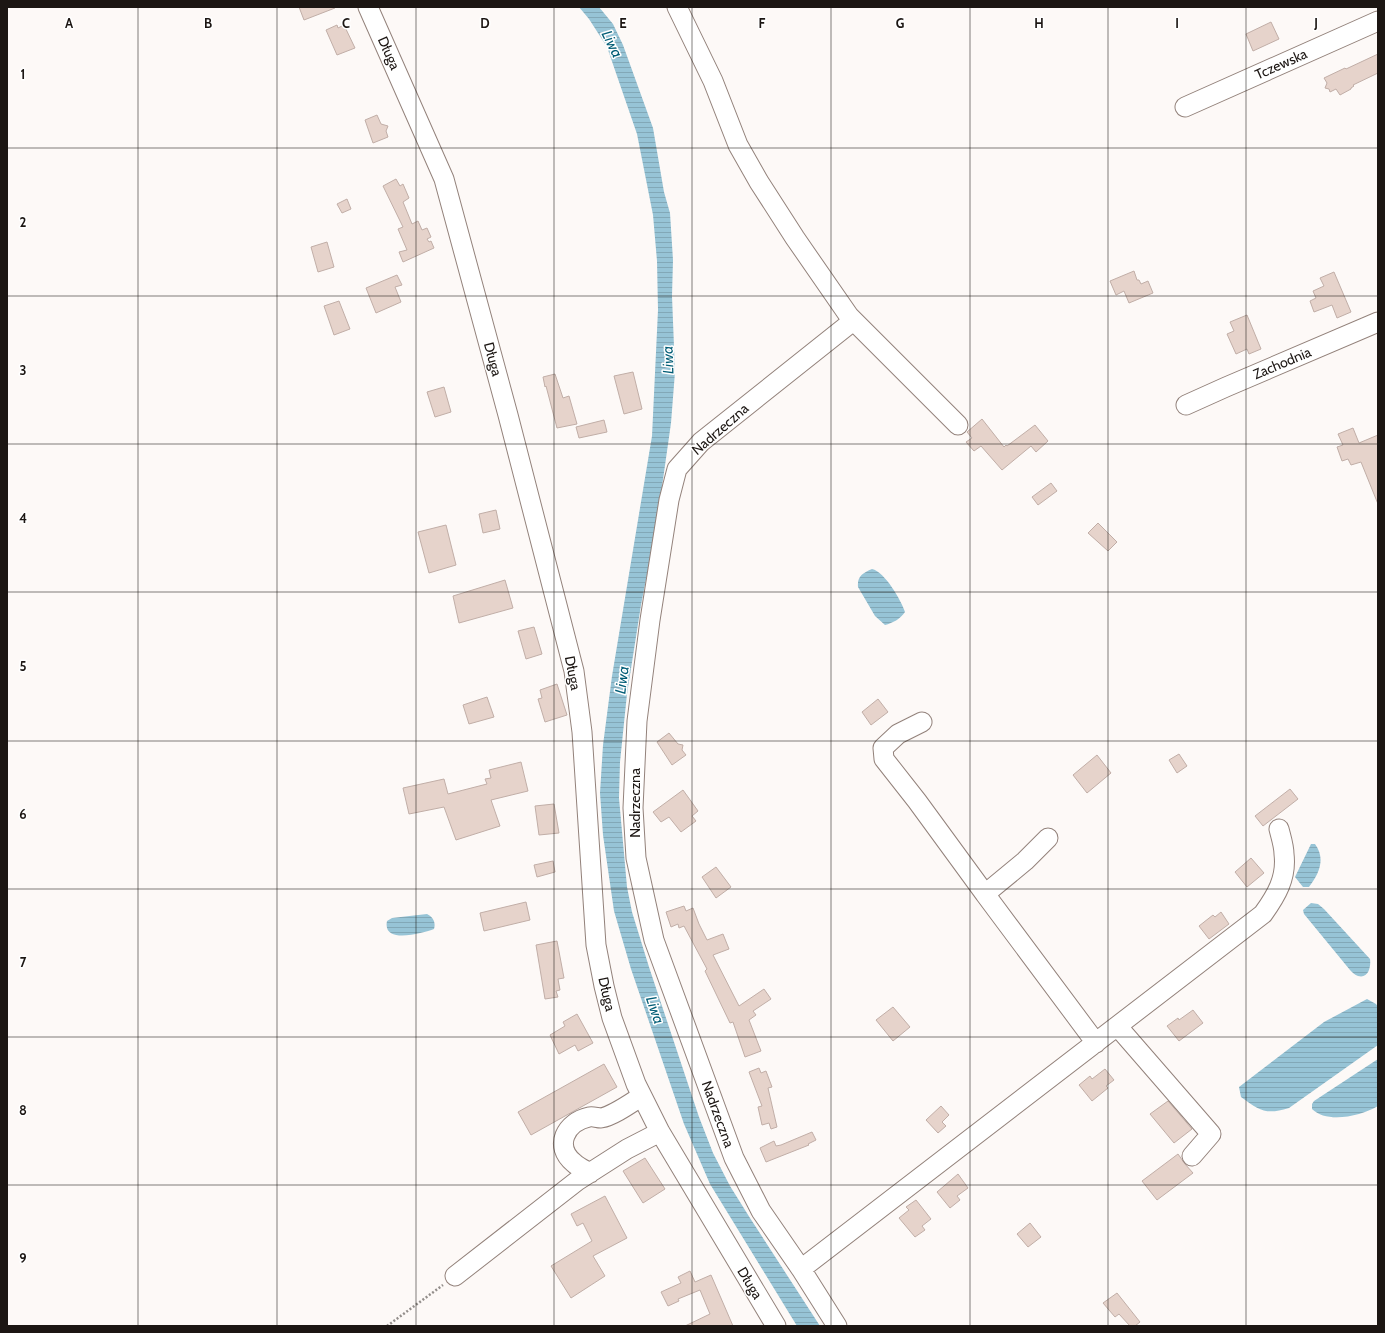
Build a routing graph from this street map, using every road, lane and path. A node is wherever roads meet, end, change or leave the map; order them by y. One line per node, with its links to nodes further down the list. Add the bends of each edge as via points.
1 (368, 7): 15 (street, Długa, via 444,179 574,671 582,732 596,946 612,1018)
2 (677, 7): 5 (street, via 713,81 738,145 758,182)
3 (1378, 21): 4 (street, Tczewska)
4 (1185, 107)
5 (853, 321): 8 (street); 19 (street, Nadrzeczna, via 702,442 677,469 669,500 650,620 637,721 632,808 636,851 654,940 734,1158 761,1211)
6 (1378, 322): 7 (street, Zachodnia)
7 (1186, 405)
8 (958, 425)
9 (922, 722): 12 (street, via 898,734 884,748 884,759)
10 (1279, 830): 13 (street, via 1285,854 1283,876 1276,895 1263,914)
11 (1048, 838): 12 (street)
12 (985, 894): 14 (street)
13 (1118, 1027): 14 (street); 17 (street, via 1211,1134)
14 (1096, 1043): 19 (street)
15 (642, 1096): 16 (street, Długa); 18 (street, via 612,1114 579,1120 566,1131 565,1152 573,1163)
16 (660, 1132): 18 (street, via 627,1149); 22 (street, Długa)
17 (1192, 1156)
18 (590, 1173): 20 (street)
19 (801, 1269): 23 (street, Nadrzeczna)
20 (455, 1276): 21 (path)
21 (387, 1326)
22 (776, 1326)
23 (837, 1326)

